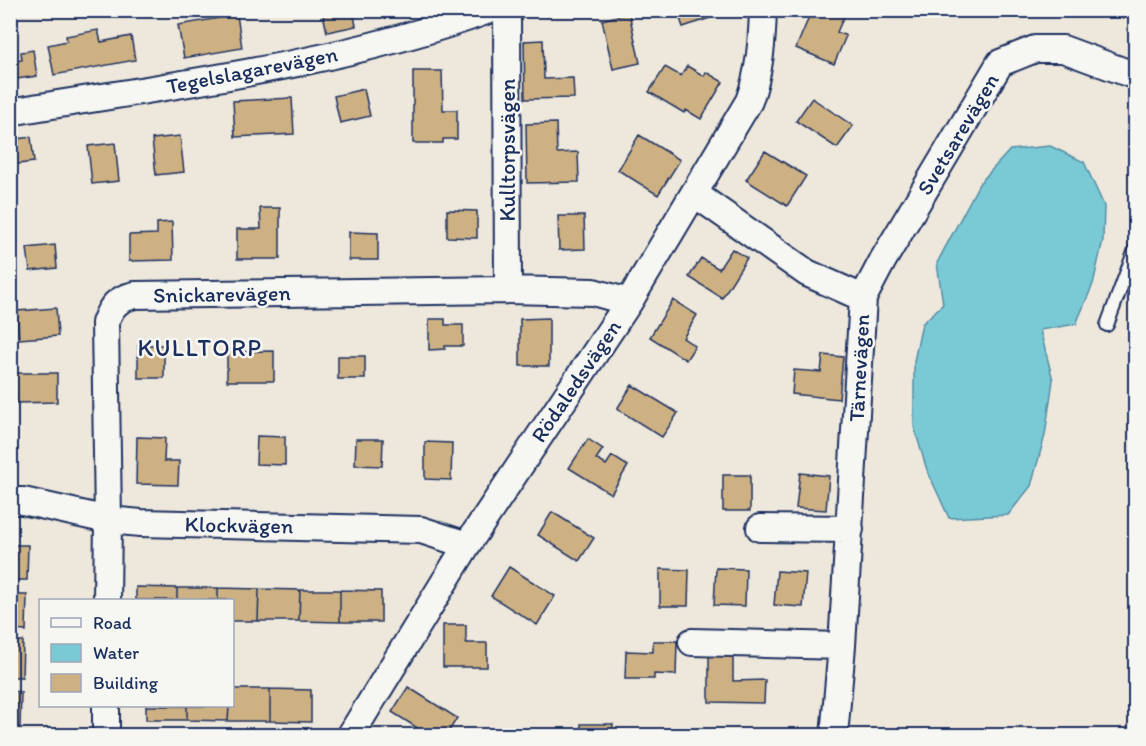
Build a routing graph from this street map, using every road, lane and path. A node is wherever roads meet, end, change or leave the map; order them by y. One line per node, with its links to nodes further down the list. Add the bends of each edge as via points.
1 (489, 10): 5 (street, Tegelslagarevägen, via 437,29 311,62)
2 (507, 10): 8 (street, Kulltorpsvägen)
3 (763, 10): 6 (street, Rödaledsvägen, via 756,83)
4 (1136, 76): 9 (street, Svetsarevägen, via 1063,49 1035,50 1000,63)
5 (10, 112)
6 (695, 194): 9 (street, Tärnevägen, via 807,273); 10 (street, Rödaledsvägen)
7 (1136, 247): 11 (lane)
8 (508, 290): 10 (street, Snickarevägen, via 593,292); 13 (street, Snickarevägen, via 124,297 114,304 105,322)
9 (863, 298): 15 (street, Tärnevägen)
10 (629, 302): 16 (street, Rödaledsvägen)
11 (1107, 325)
12 (10, 501): 13 (street, Klockvägen)
13 (108, 519): 16 (street, Klockvägen, via 421,530); 17 (street, Snickarevägen)
14 (760, 528): 15 (street)
15 (850, 529): 19 (street, Tärnevägen)
16 (467, 544): 22 (street, Rödaledsvägen)
17 (107, 599)
18 (692, 642): 19 (street)
19 (842, 646): 23 (street, Tärnevägen)
20 (106, 707): 21 (street)
21 (108, 735)
22 (350, 735)
23 (834, 735)

